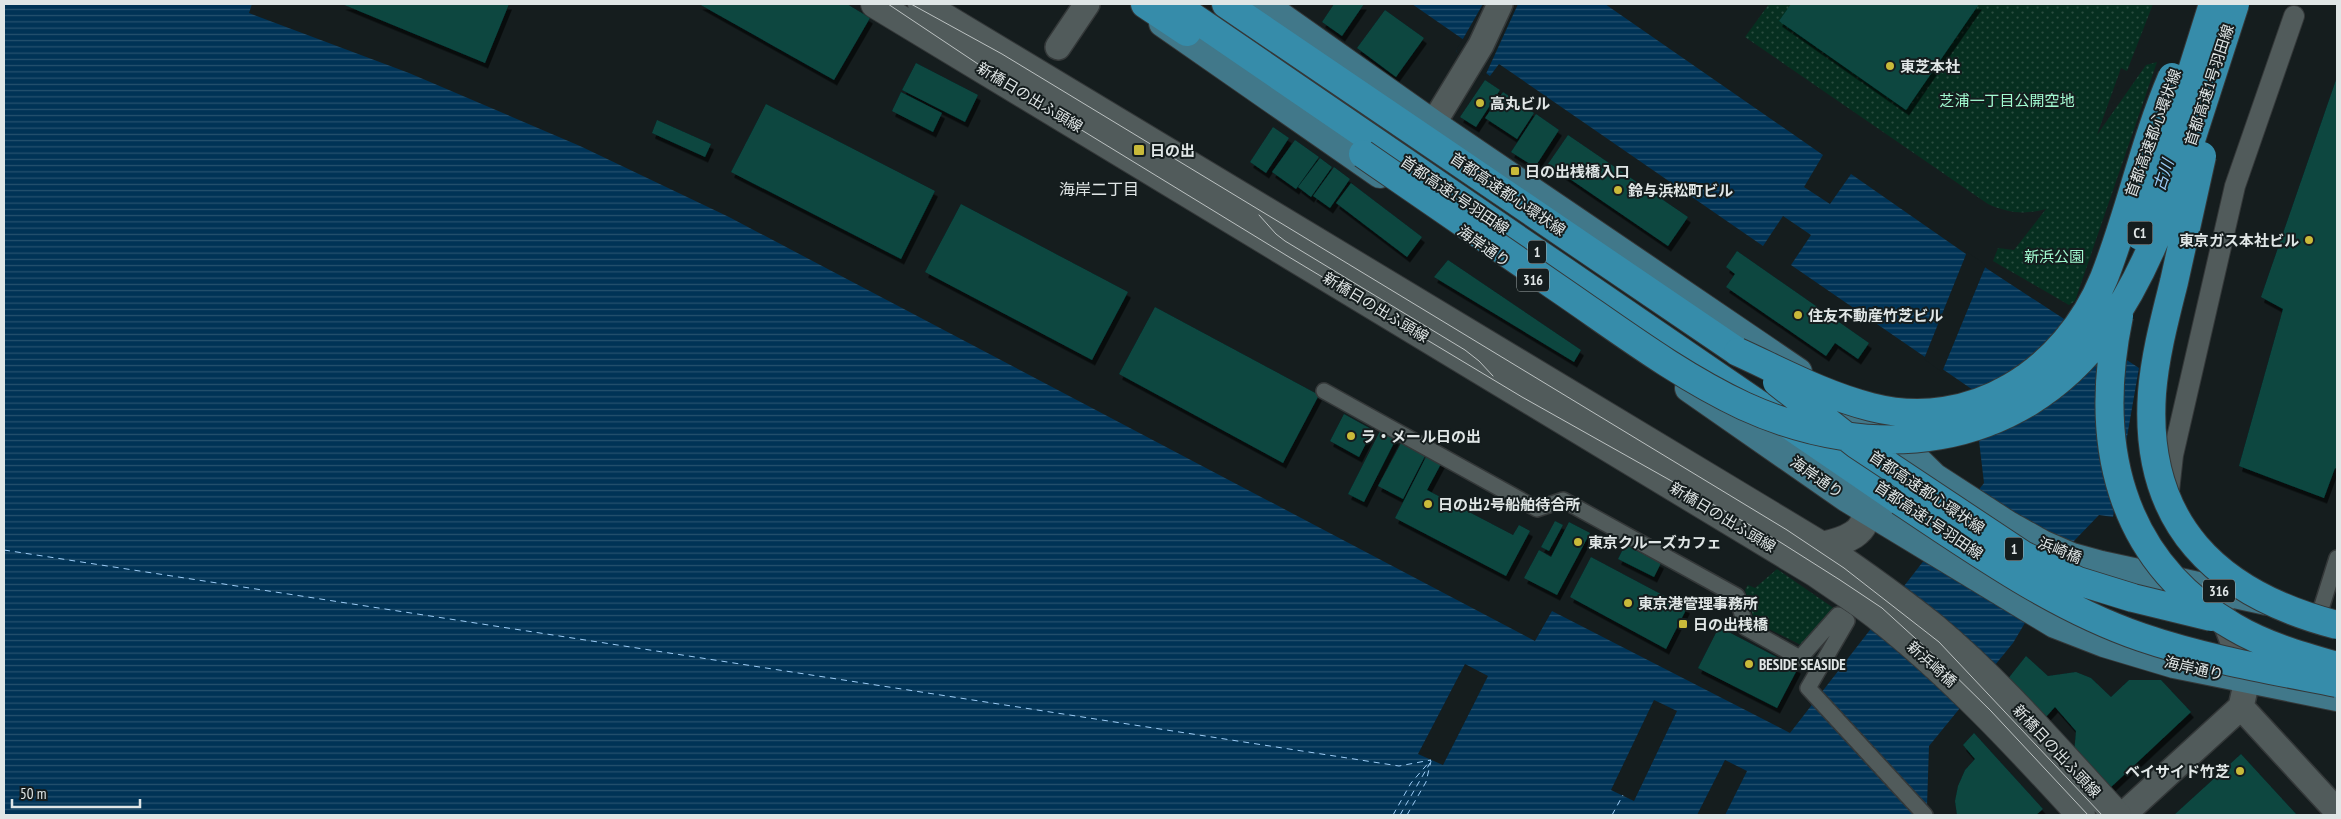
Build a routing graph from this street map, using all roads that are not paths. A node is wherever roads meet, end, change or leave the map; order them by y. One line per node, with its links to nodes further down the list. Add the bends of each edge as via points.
1 (875, 4): 25 (main road, 新橋日の出ふ頭線, via 1808,568)
2 (922, 4): 22 (main road, 新橋日の出ふ頭線)
3 (1087, 4): 16 (street)
4 (1135, 4): 21 (main road, 海岸通り / 316)
5 (1145, 4): 18 (highway)
6 (1173, 4): 18 (highway); 30 (highway, 首都高速1号羽田線 / 1, bridge, via 1900,501 2021,579 2073,608 2140,637 2203,656)
7 (1226, 4): 15 (highway, 1)
8 (1236, 4): 15 (highway)
9 (1263, 4): 17 (main road, 316)
10 (1500, 4): 17 (street)
11 (2204, 4): 19 (highway, 首都高速都心環状線, bridge, via 2158,113 2094,299 2072,334 2031,376 2003,394 1980,403 1937,412 1908,413 1873,408 1834,396)
12 (2213, 4): 28 (highway, 首都高速都心環状線 / C1, bridge, via 2146,214 2122,301 2108,388 2112,448 2123,495 2141,536 2178,585 2235,628 2284,650)
13 (2236, 4): 18 (highway, 首都高速1号羽田線, bridge, via 2166,214 2135,283 2105,331 2060,380 2029,404 1986,424 1940,436 1881,439 1836,434 1791,424 1743,405 1640,344); 26 (highway, bridge, via 2160,343 2152,392 2154,453 2175,517 2194,545 2214,566 2264,599 2297,613)
14 (2294, 16): 24 (street, via 2235,186 2173,455 2169,487 2171,515)
15 (1278, 37): 19 (highway, 首都高速都心環状線 / 1)
16 (1058, 47)
17 (1434, 124): 24 (main road, 浜崎橋 / 316, via 1889,433 1934,477 2008,525 2072,557)
18 (1363, 154)
19 (1738, 352): 27 (highway, 首都高速都心環状線 / 1, bridge, via 1856,444 1993,536 2052,570 2133,598)
20 (1324, 391): 36 (street, via 1537,509 1563,500 1737,596 1746,628 1800,658 1838,615 1848,621 1814,683)
21 (1863, 507): 22 (main road, via 1865,522 1859,531 1840,542); 29 (main road, 海岸通り / 316, via 2055,624 2104,644)
22 (1822, 546): 25 (main road, 新橋日の出ふ頭線)
23 (2337, 558): 26 (street)
24 (2213, 590): 26 (main road, 316); 29 (street)
25 (1882, 603): 31 (main road, 新浜崎橋, via 1934,628); 34 (main road, 新浜崎橋, via 1915,647)
26 (2331, 618)
27 (2337, 646)
28 (2337, 666)
29 (2247, 680): 32 (main road, 海岸通り / 316); 33 (street)
30 (2337, 683)
31 (1997, 688): 38 (main road, 新橋日の出ふ頭線)
32 (2337, 697)
33 (2241, 707): 35 (street); 39 (street)
34 (1988, 715): 37 (main road, 新橋日の出ふ頭線)
35 (2337, 811)
36 (1925, 815)
37 (2081, 815)
38 (2117, 815)
39 (2123, 815)

